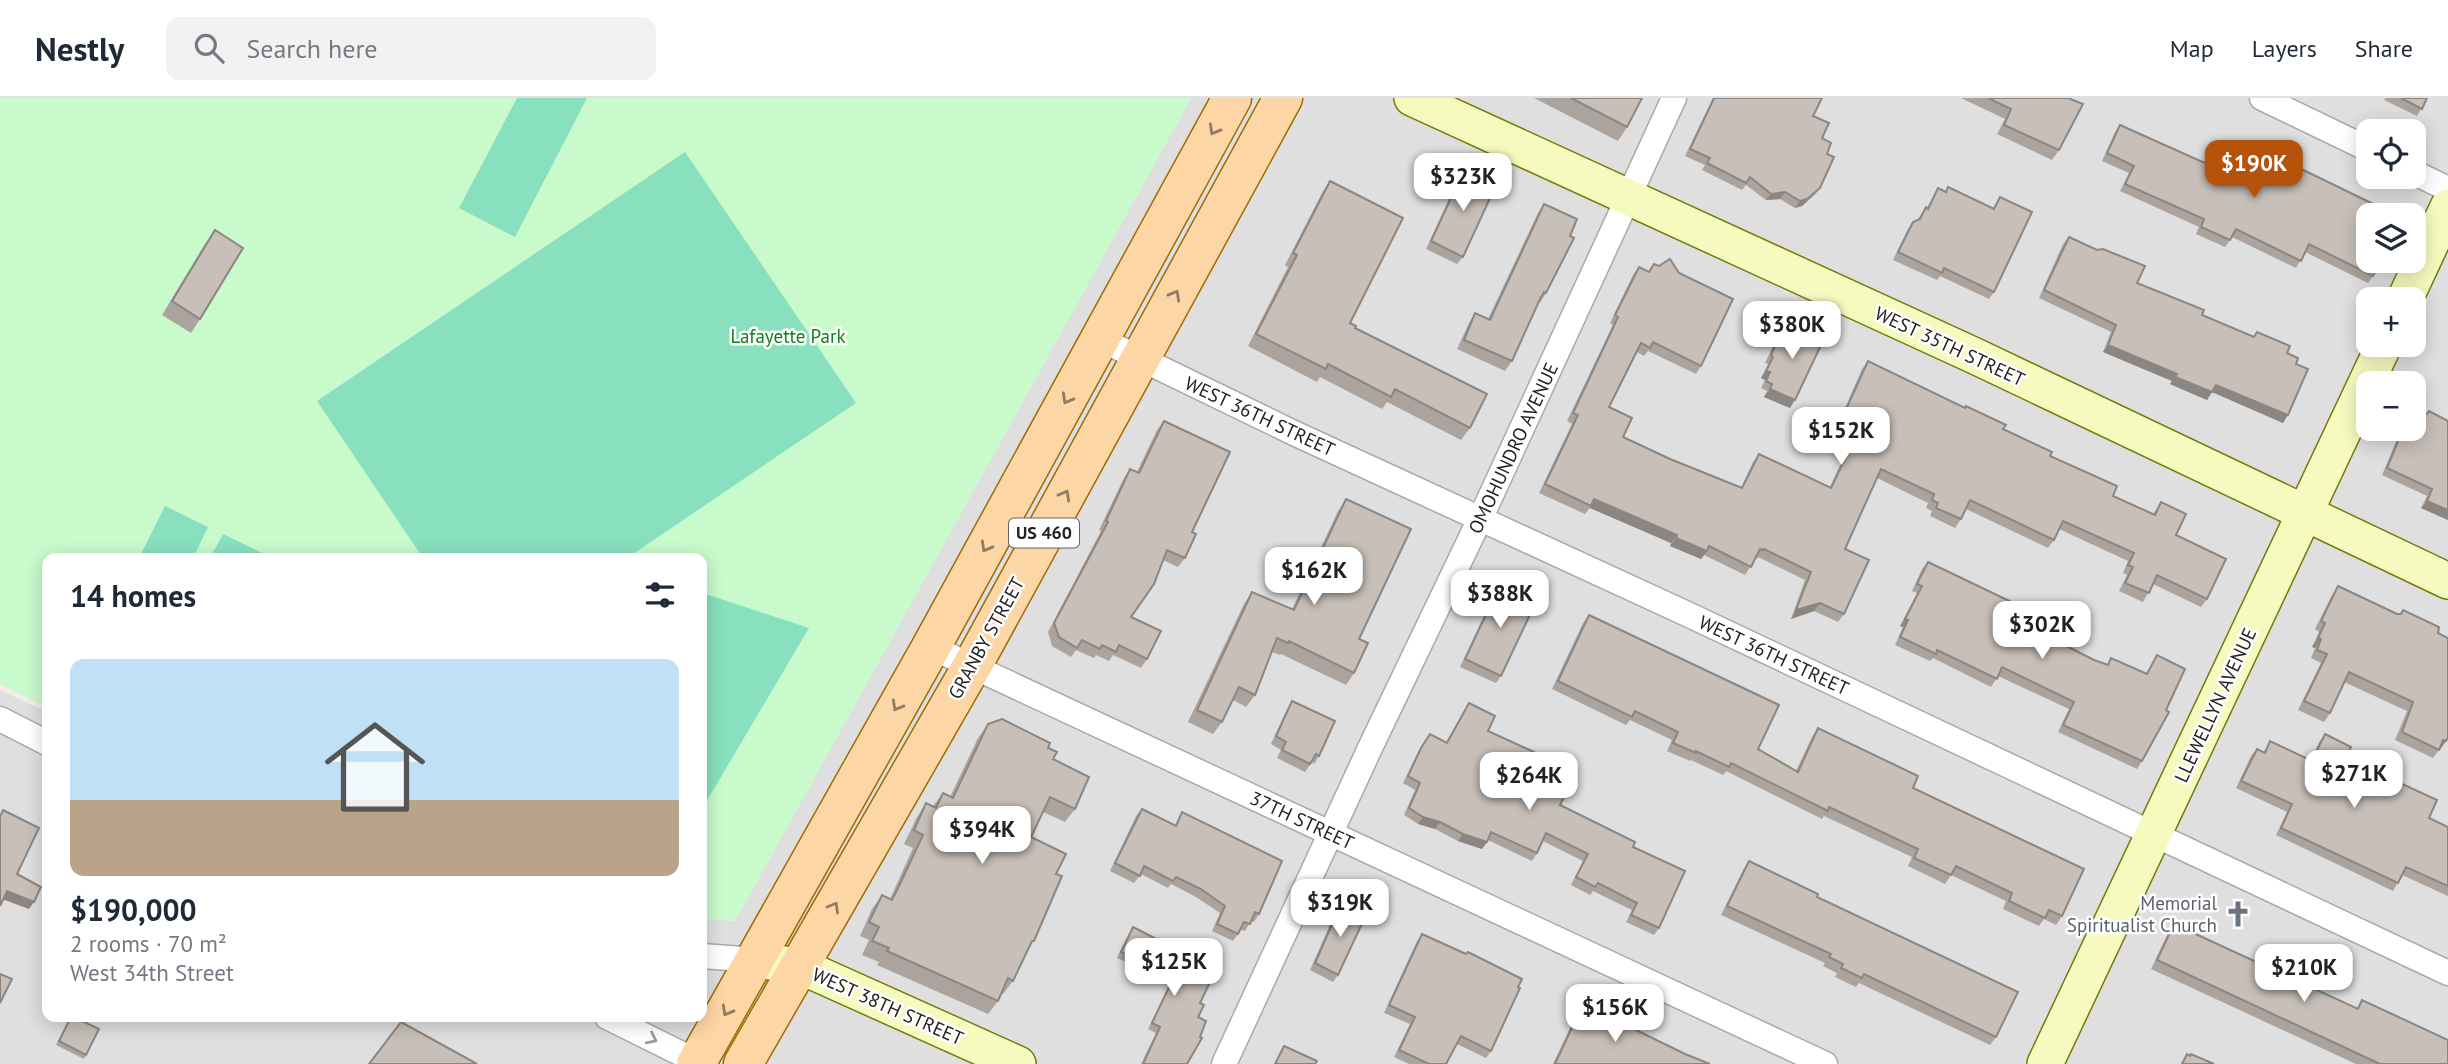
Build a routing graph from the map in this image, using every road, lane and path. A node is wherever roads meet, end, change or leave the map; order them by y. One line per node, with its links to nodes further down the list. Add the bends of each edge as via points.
1 (1232, 98): 12 (main road, US 460, one-way to 12)
2 (1283, 98): 14 (main road, GRANBY STREET / US 460, one-way to 2)
3 (1412, 98): 9 (street, WEST 35TH STREET)
4 (1674, 98): 9 (street, OMOHUNDRO AVENUE)
5 (2262, 98): 6 (street)
6 (2356, 143)
7 (2426, 178): 8 (street)
8 (2448, 188)
9 (1628, 198): 15 (street, WEST 35TH STREET); 16 (street, OMOHUNDRO AVENUE)
10 (2448, 207): 11 (street)
11 (2411, 287)
12 (1100, 339): 14 (street, WEST 36TH STREET); 18 (main road, US 460, one-way to 18)
13 (2378, 357): 15 (street, LLEWELLYN AVENUE)
14 (1140, 359): 16 (street, WEST 36TH STREET); 19 (main road, GRANBY STREET / US 460, one-way to 14)
15 (2305, 513): 17 (street, WEST 35TH STREET); 23 (street, LLEWELLYN AVENUE)
16 (1481, 517): 22 (street, OMOHUNDRO AVENUE); 23 (street, WEST 36TH STREET)
17 (2448, 581)
18 (931, 647): 19 (street, 37TH STREET); 25 (main road, US 460, one-way to 25)
19 (972, 666): 22 (street, 37TH STREET); 26 (main road, GRANBY STREET / US 460, one-way to 19)
20 (0, 720): 21 (street)
21 (42, 741)
22 (1330, 834): 32 (street, OMOHUNDRO AVENUE); 33 (street, 37TH STREET)
23 (2153, 836): 27 (street, WEST 36TH STREET); 34 (street, LLEWELLYN AVENUE)
24 (707, 956): 25 (street)
25 (755, 960): 26 (street, WEST 38TH STREET); 29 (main road, US 460, one-way to 29)
26 (800, 966): 30 (main road, GRANBY STREET / US 460); 31 (street, WEST 38TH STREET)
27 (2448, 973)
28 (617, 1022): 29 (street, one-way to 29)
29 (697, 1063)
30 (743, 1064)
31 (1018, 1064)
32 (1224, 1064)
33 (1825, 1064)
34 (2045, 1064)

